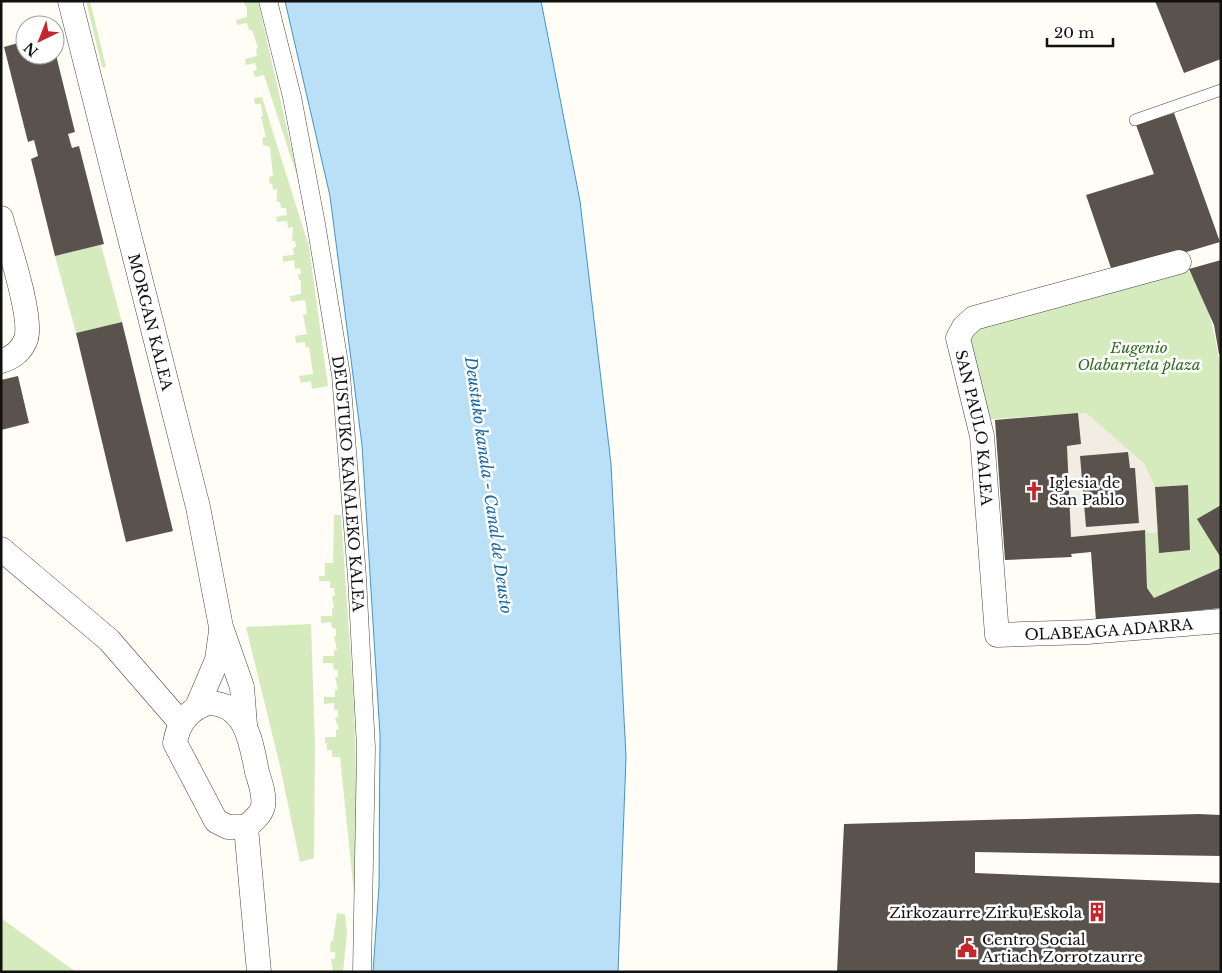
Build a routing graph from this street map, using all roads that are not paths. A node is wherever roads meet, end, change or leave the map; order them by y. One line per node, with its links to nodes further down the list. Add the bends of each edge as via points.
1 (58, 1): 3 (street, MORGAN KALEA)
2 (268, 1): 17 (street, DEUSTUKO KANALEKO KALEA, via 292,96 340,375 357,578 366,748)
3 (72, 10): 11 (street, MORGAN KALEA, via 198,507)
4 (1221, 90): 5 (lane)
5 (1135, 120)
6 (1, 218): 8 (street, via 27,318 26,337 20,350)
7 (1179, 262): 12 (street, SAN PAULO KALEA, via 974,318 958,338 982,436)
8 (1, 361)
9 (1, 549): 13 (street, via 109,640)
10 (1221, 621): 12 (street, OLABEAGA ADARRA, via 1087,632)
11 (221, 627): 13 (street, MORGAN KALEA, via 217,660); 14 (street, MORGAN KALEA, via 242,687)
12 (997, 635)
13 (189, 715): 14 (street, via 218,704 237,714); 15 (street, MORGAN KALEA, via 175,743 211,814 216,821 228,827)
14 (245, 725): 15 (street, MORGAN KALEA, via 263,794 259,814)
15 (246, 827): 16 (street)
16 (259, 972)
17 (362, 972)

